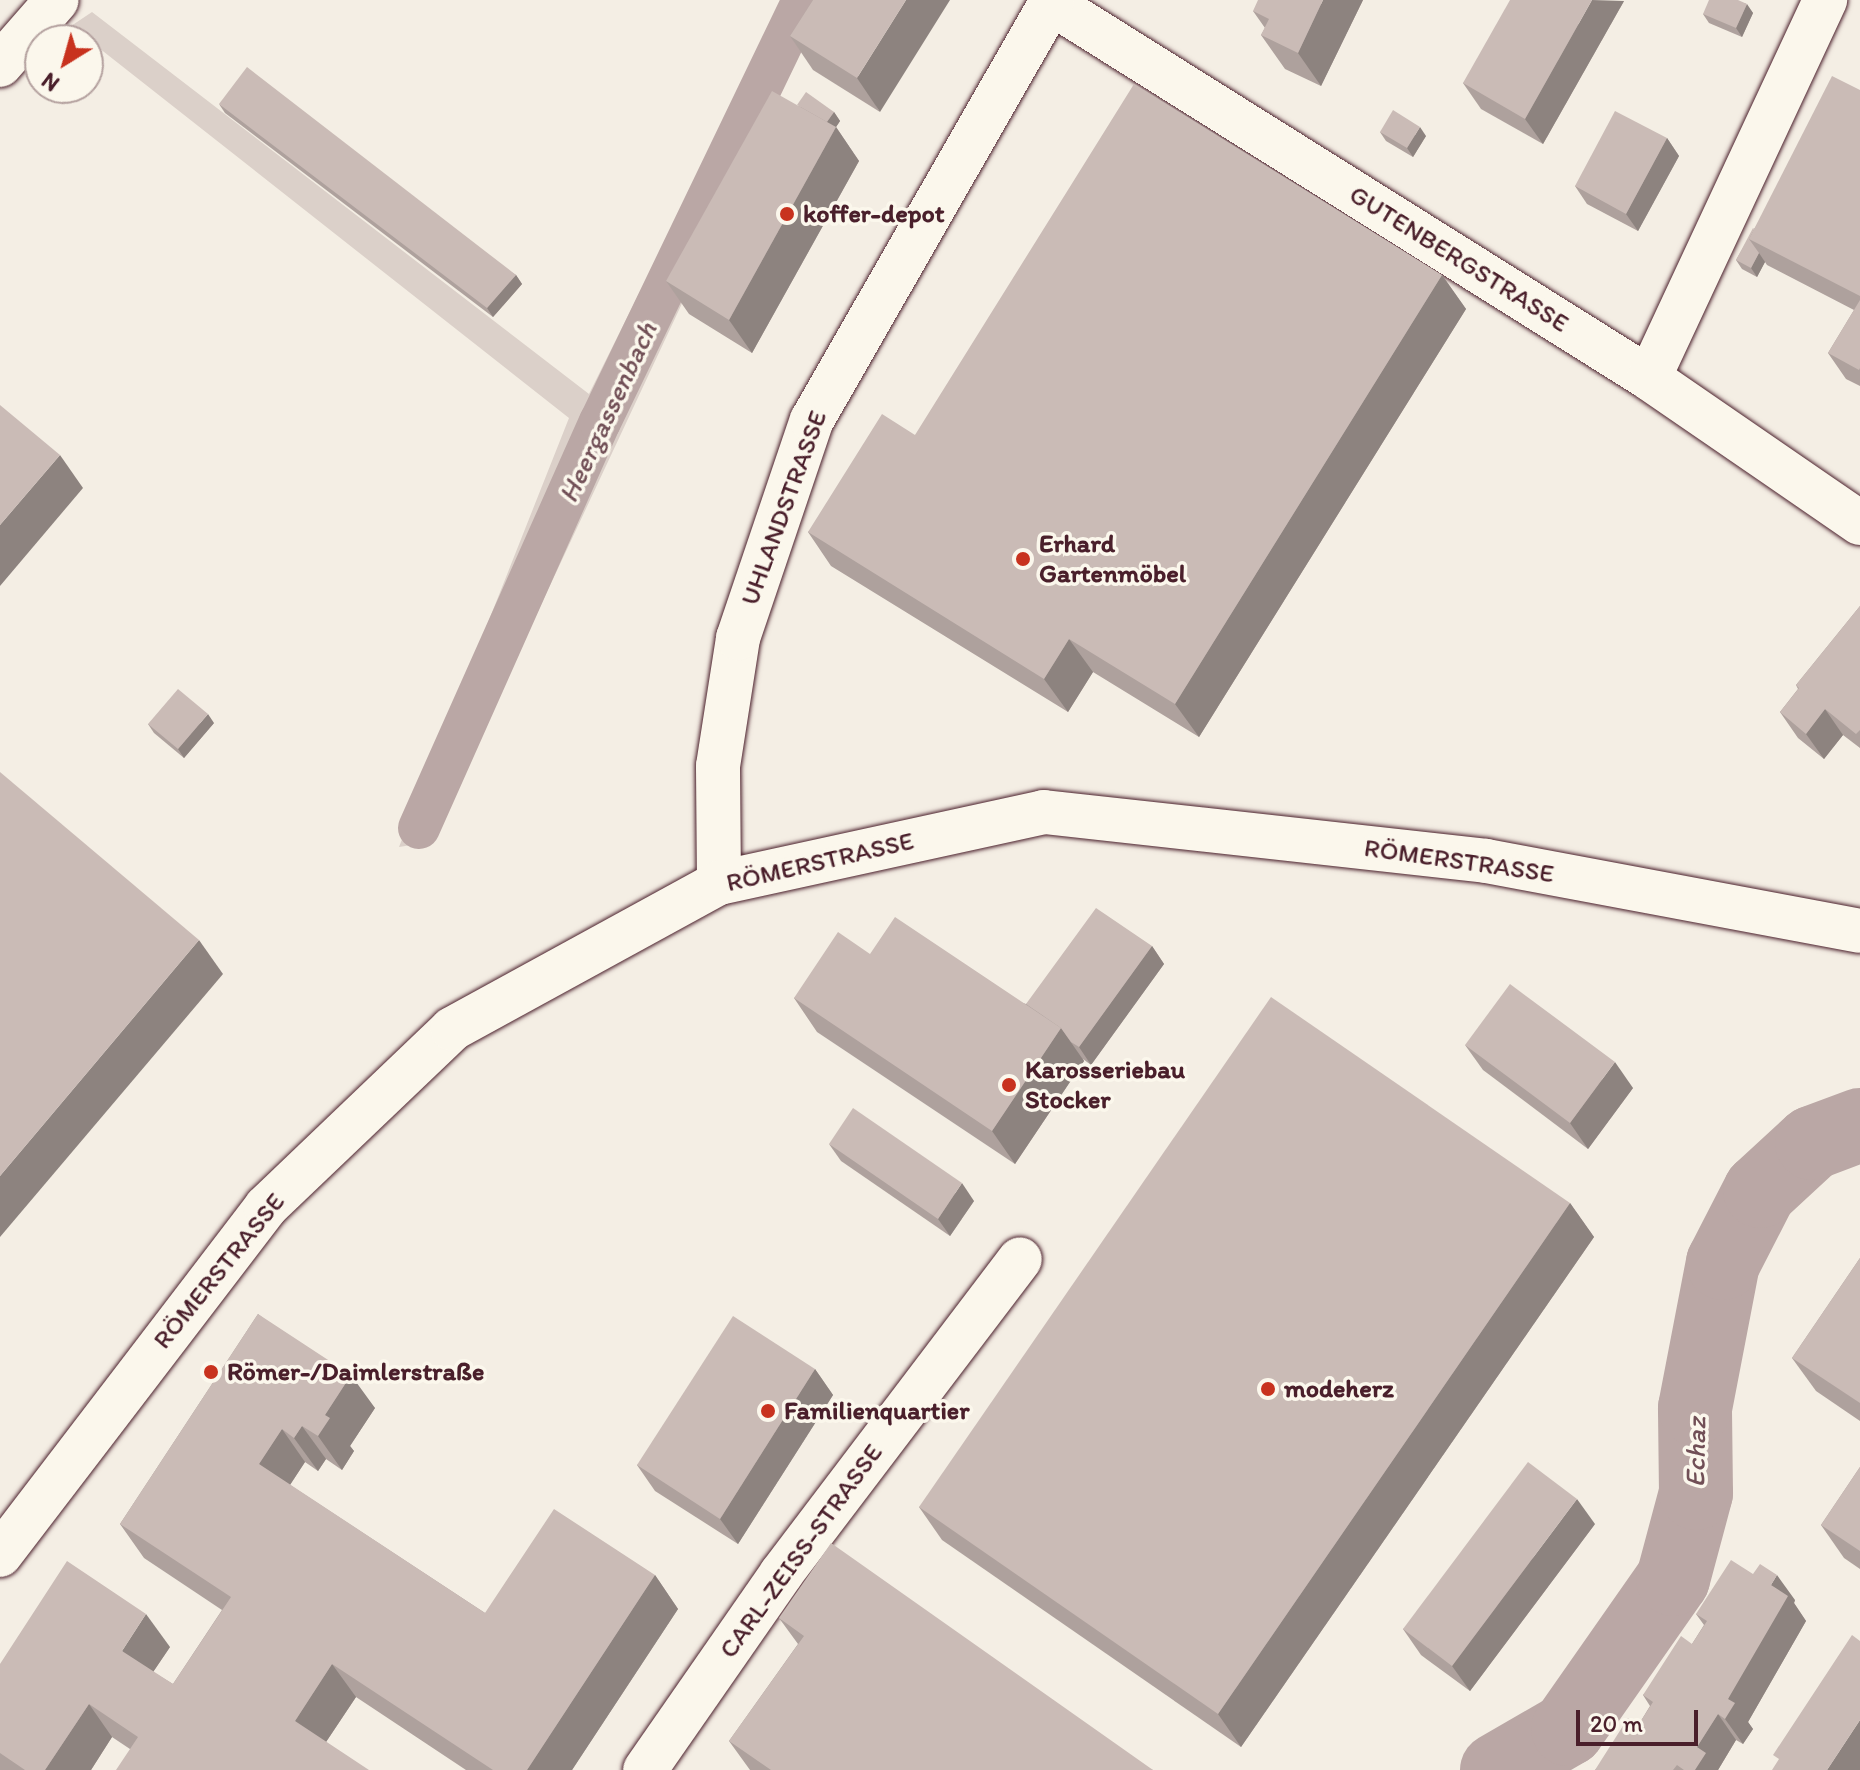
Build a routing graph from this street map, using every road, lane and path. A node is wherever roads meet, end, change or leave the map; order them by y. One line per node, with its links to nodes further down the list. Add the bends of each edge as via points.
1 (57, 0): 4 (street)
2 (1825, 0): 5 (street)
3 (1052, 2): 5 (street, GUTENBERGSTRASSE); 7 (street, UHLANDSTRASSE, via 812,420 738,638 718,766)
4 (0, 65)
5 (1649, 378): 6 (street, GUTENBERGSTRASSE)
6 (1860, 523)
7 (719, 883): 8 (street, RÖMERSTRASSE, via 1044,812 1486,861); 10 (street, RÖMERSTRASSE, via 452,1029 266,1207)
8 (1860, 931)
9 (1020, 1259): 11 (street, CARL-ZEISS-STRASSE, via 781,1574)
10 (0, 1555)
11 (645, 1770)

